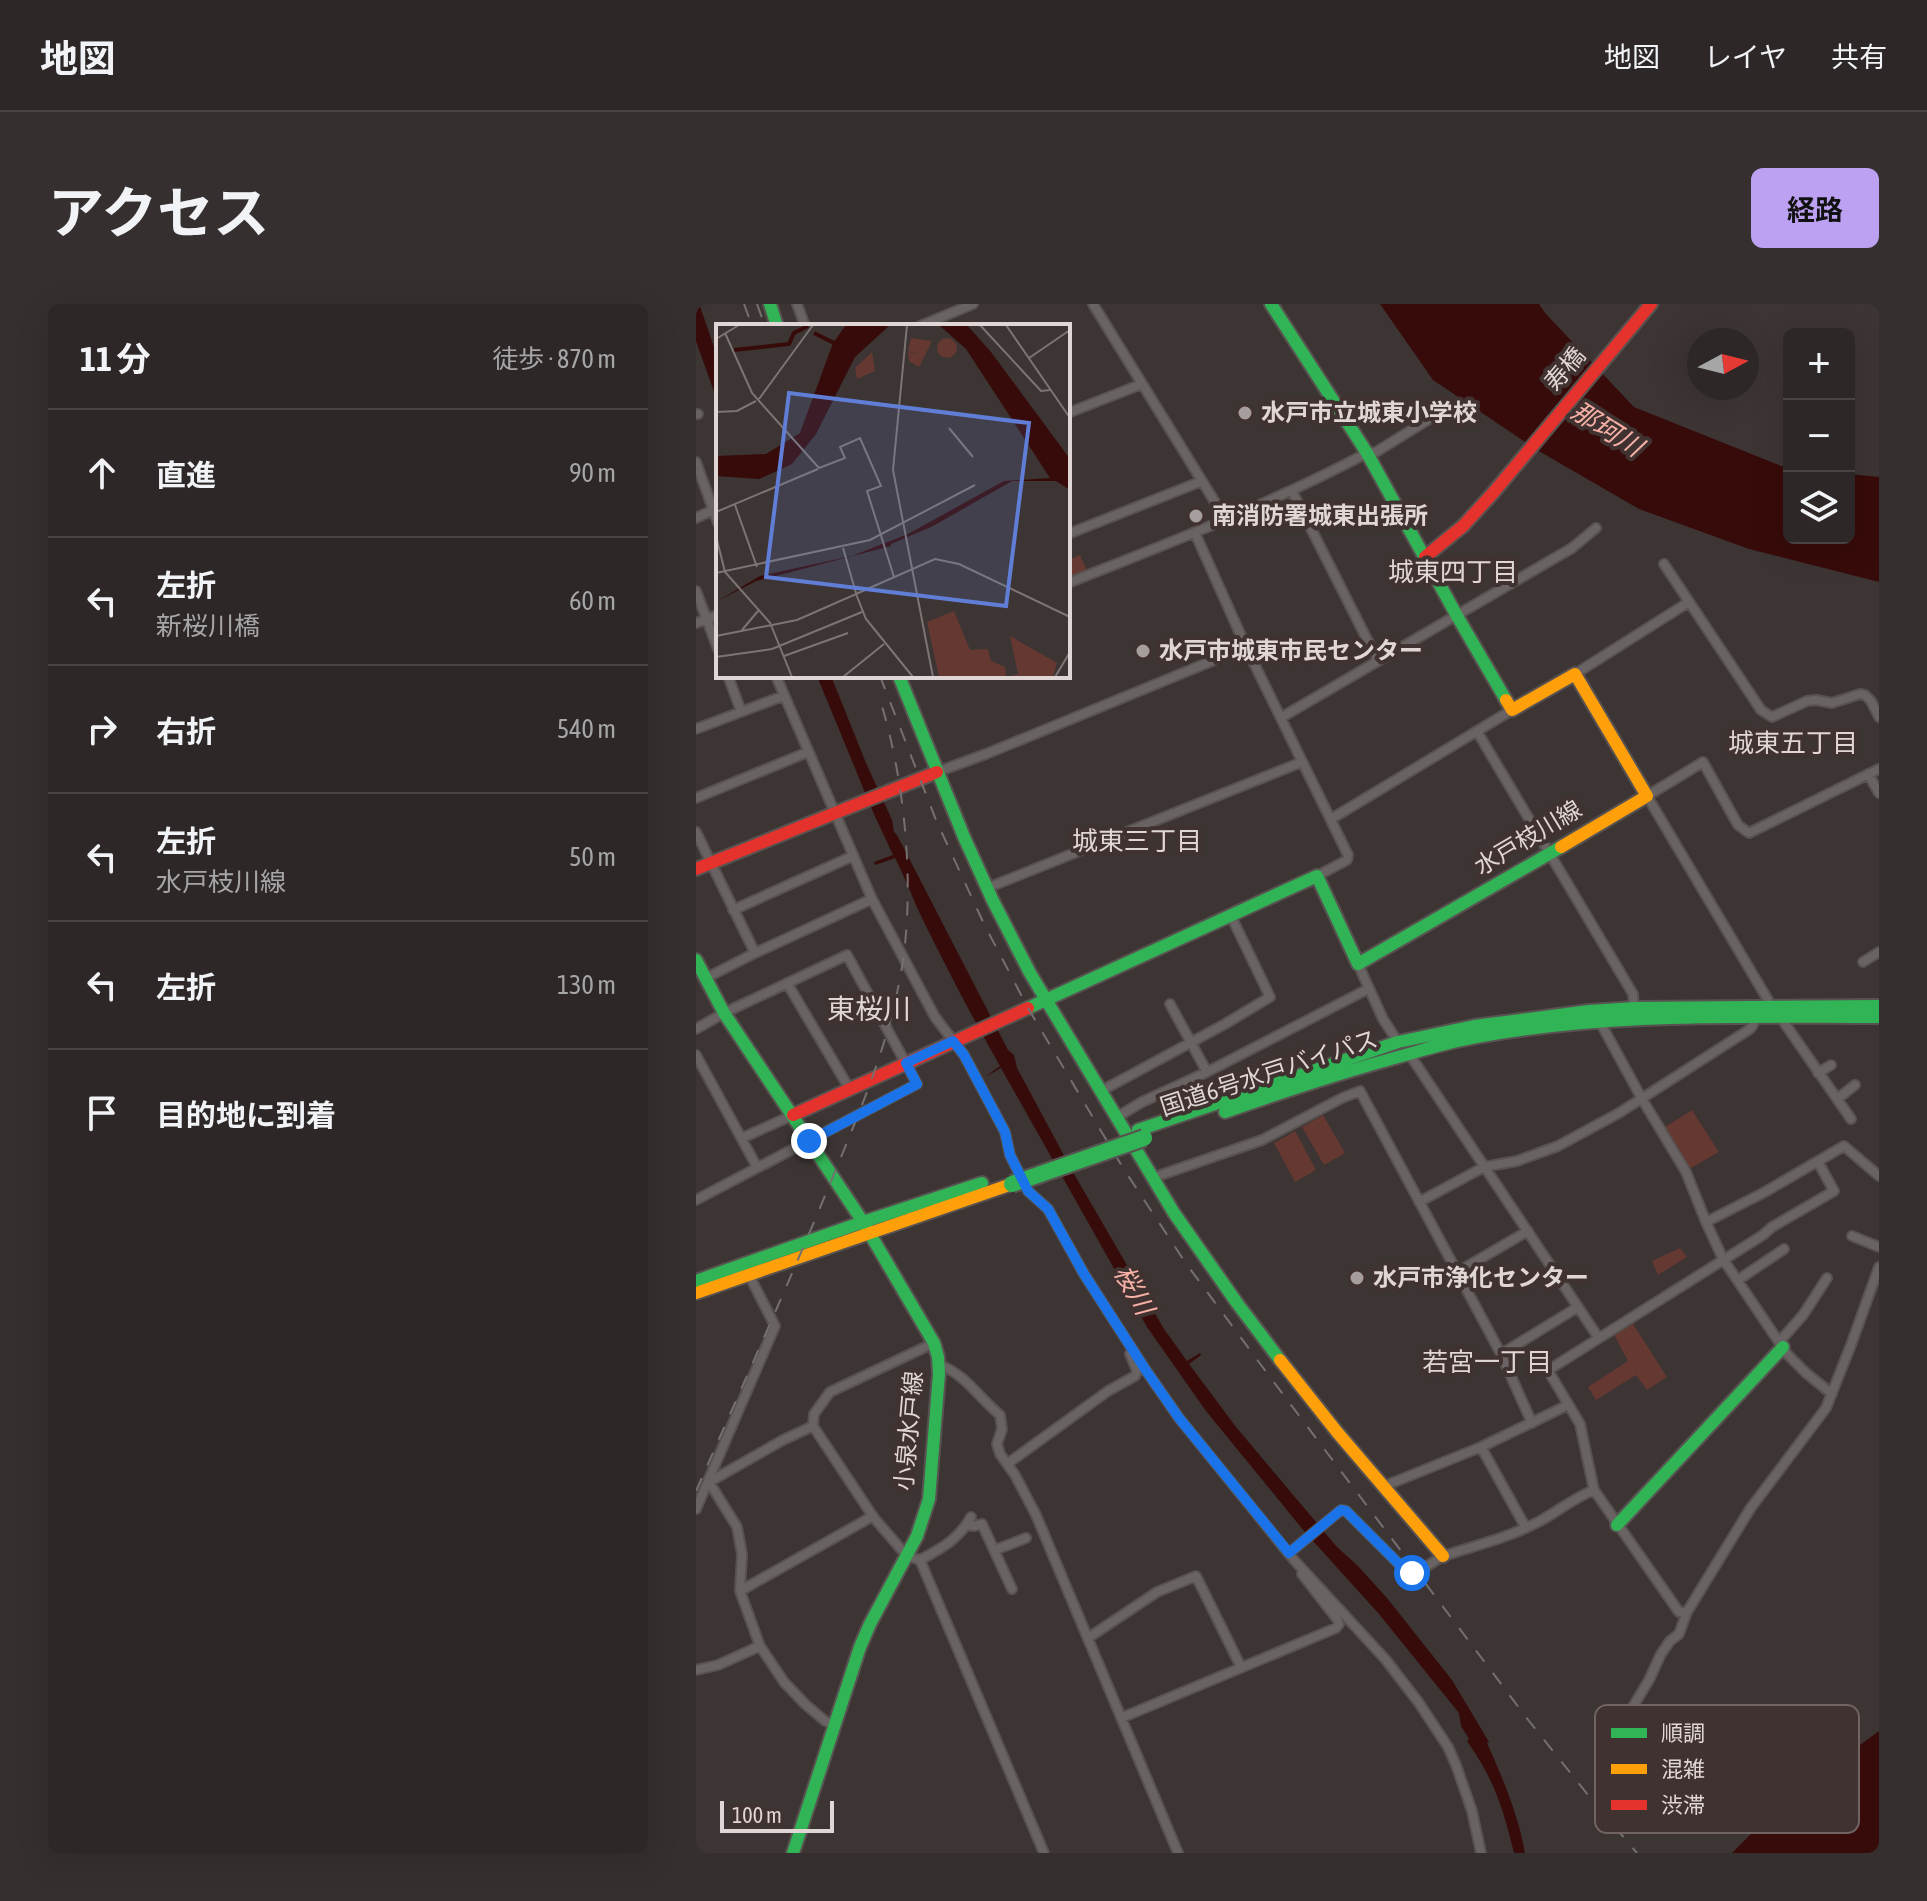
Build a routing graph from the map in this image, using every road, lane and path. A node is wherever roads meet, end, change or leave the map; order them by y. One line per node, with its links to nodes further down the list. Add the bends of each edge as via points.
1 (770, 304): 7 (main road)
2 (797, 304): 8 (street)
3 (973, 304): 9 (street)
4 (1093, 304): 10 (street)
5 (1271, 304): 13 (main road)
6 (1651, 304): 24 (main road, 寿橋, via 1463,526)
7 (776, 324)
8 (804, 324)
9 (925, 324)
10 (1142, 384): 12 (street); 15 (street)
11 (1440, 410): 13 (street)
12 (1070, 412)
13 (1367, 453): 16 (street); 24 (main road)
14 (696, 462): 17 (street)
15 (1202, 481): 20 (street); 22 (street)
16 (1292, 491): 20 (street); 35 (street)
17 (713, 510): 18 (street); 19 (street)
18 (696, 518)
19 (716, 518)
20 (1226, 520): 23 (street)
21 (1596, 528): 30 (street, via 1572,548)
22 (1070, 533)
23 (1195, 533): 26 (street); 34 (street)
24 (1425, 557): 30 (main road)
25 (1664, 564): 28 (street)
26 (1070, 582)
27 (696, 591): 31 (street)
28 (1689, 602): 36 (street); 44 (street, via 1761,710 1772,717 1807,701 1832,703 1860,694 1871,701)
29 (716, 616): 31 (street)
30 (1457, 616): 35 (street); 41 (main road)
31 (707, 620): 32 (street); 33 (street)
32 (696, 623)
33 (716, 644)
34 (1246, 647): 43 (street); 50 (street)
35 (1378, 661): 43 (street)
36 (1575, 674): 41 (main road); 53 (main road)
37 (729, 678): 42 (street)
38 (777, 678): 40 (street)
39 (900, 678): 50 (main road)
40 (783, 696): 42 (street); 47 (street)
41 (1512, 710): 46 (street)
42 (741, 711): 45 (street)
43 (1282, 717): 48 (street)
44 (1879, 717)
45 (696, 729)
46 (1478, 733): 56 (street); 58 (street)
47 (808, 752): 54 (street); 55 (street)
48 (1302, 762): 56 (street); 62 (street)
49 (1879, 769): 51 (street)
50 (937, 772): 55 (main road); 62 (main road)
51 (1868, 774): 52 (street); 53 (street, via 1749,833 1738,825 1703,762)
52 (1879, 793)
53 (1647, 796): 58 (main road, 水戸枝川線); 79 (street, via 1721,919)
54 (696, 798)
55 (840, 809): 59 (street); 60 (main road)
56 (1331, 819): 61 (street, via 1347,860)
57 (696, 832): 60 (street)
58 (1549, 853): 70 (main road, 水戸枝川線); 77 (street, via 1633,994)
59 (853, 856): 63 (street); 64 (street)
60 (703, 866): 64 (street)
61 (1317, 876): 65 (main road); 70 (main road)
62 (987, 888): 74 (main road)
63 (872, 899): 67 (street); 83 (street, via 935,1017)
64 (733, 910): 67 (street)
65 (1231, 916): 74 (main road); 84 (street, via 1270,997)
66 (1879, 952): 69 (street)
67 (755, 953): 71 (street)
68 (696, 960): 71 (main road, 小泉水戸線)
69 (1863, 962)
70 (1358, 964): 73 (street)
71 (706, 978): 78 (main road, 小泉水戸線)
72 (787, 983): 78 (street); 87 (street, via 847,955); 92 (street)
73 (1368, 989): 85 (street); 89 (street)
74 (1045, 1001): 83 (main road); 93 (main road)
75 (1170, 1004): 84 (street)
76 (1879, 1006): 79 (main road, 国道6号水戸バイパス)
77 (1635, 1008): 79 (main road, 国道6号水戸バイパス); 85 (main road, 国道6号水戸バイパス, via 1511,1020)
78 (724, 1013): 82 (street); 96 (main road, 小泉水戸線)
79 (1769, 1015): 80 (main road, 国道6号水戸バイパス); 81 (main road, 国道6号水戸バイパス); 90 (street); 94 (street)
80 (1879, 1017)
81 (1600, 1021): 85 (main road, 国道6号水戸バイパス); 94 (street)
82 (696, 1029)
83 (956, 1040): 87 (main road); 124 (street, via 1005,1132 1028,1191 1048,1209)
84 (1191, 1043): 89 (street); 93 (street)
85 (1404, 1048): 103 (street); 109 (main road, 国道6号水戸バイパス)
86 (697, 1058): 99 (street)
87 (906, 1063): 92 (main road); 100 (street, via 917,1084)
88 (1831, 1065): 90 (street)
89 (1207, 1072): 97 (street)
90 (1818, 1073): 95 (street)
91 (1855, 1085): 95 (street)
92 (849, 1088): 96 (main road)
93 (1101, 1091): 97 (main road)
94 (1642, 1099): 103 (street, via 1558,1146); 108 (street, via 1686,1172)
95 (1837, 1099): 98 (street)
96 (793, 1115): 99 (street); 100 (main road, 小泉水戸線)
97 (1117, 1117): 105 (main road)
98 (1851, 1119)
99 (742, 1138): 102 (street)
100 (809, 1141): 102 (street); 109 (main road, 小泉水戸線)
101 (1818, 1162): 104 (street, via 1844,1146); 108 (street); 114 (street, via 1834,1191)
102 (757, 1167): 106 (street)
103 (1484, 1167): 107 (street); 110 (street)
104 (1879, 1176)
105 (1152, 1178): 107 (street, via 1262,1140 1360,1091); 136 (main road, via 1244,1313)
106 (696, 1200)
107 (1419, 1202): 127 (street)
108 (1706, 1222): 114 (street)
109 (866, 1228): 117 (main road, 国道6号水戸バイパス); 120 (main road, 国道6号水戸バイパス); 125 (main road, 小泉水戸線)
110 (1528, 1231): 116 (street); 122 (street)
111 (1852, 1236): 112 (street)
112 (1879, 1247)
113 (1784, 1249): 119 (street)
114 (1723, 1259): 119 (street); 123 (street)
115 (1879, 1267): 129 (street)
116 (1461, 1270)
117 (749, 1275): 121 (main road, 国道6号水戸バイパス); 135 (street, via 775,1326)
118 (1827, 1278): 126 (street)
119 (1738, 1280): 126 (street)
120 (696, 1281)
121 (696, 1293)
122 (1578, 1307): 123 (street); 127 (street)
123 (1598, 1337): 130 (street, via 1550,1369)
124 (1127, 1341): 134 (street, via 1135,1376); 144 (street, via 1179,1418)
125 (934, 1343): 128 (main road, 小泉水戸線); 132 (street, via 830,1392 814,1414)
126 (1781, 1344): 129 (street); 140 (main road)
127 (1501, 1354): 131 (street)
128 (940, 1365): 134 (street, via 975,1388 1000,1415 997,1444); 146 (main road, 小泉水戸線, via 931,1488)
129 (1832, 1394): 149 (street, via 1750,1509)
130 (1568, 1405): 131 (street); 137 (street, via 1580,1424)
131 (1532, 1423): 133 (street)
132 (813, 1426): 135 (street); 139 (street)
133 (1481, 1447): 136 (street); 141 (street)
134 (1007, 1464): 150 (street, via 1036,1515)
135 (709, 1482): 138 (street); 148 (street, via 737,1527)
136 (1382, 1487): 145 (main road)
137 (1594, 1490): 140 (street); 141 (street)
138 (696, 1509)
139 (873, 1516): 146 (street); 148 (street)
140 (1617, 1525): 149 (street, via 1679,1612)
141 (1526, 1528): 145 (street)
142 (1026, 1538): 143 (street)
143 (995, 1550): 146 (street, via 982,1524 968,1521 954,1540); 147 (street)
144 (1291, 1554): 145 (street, via 1341,1510 1407,1572 1424,1569); 152 (street, via 1339,1624); 157 (street, via 1386,1660 1435,1726 1465,1788)
145 (1443, 1556)
146 (914, 1558): 156 (main road, 小泉水戸線, via 870,1624); 159 (street)
147 (1012, 1589)
148 (740, 1591): 151 (street)
149 (1687, 1612): 154 (street)
150 (1088, 1638): 152 (street, via 1157,1592 1196,1576); 155 (street)
151 (760, 1646): 153 (street); 156 (street, via 784,1682)
152 (1241, 1667): 155 (street)
153 (696, 1670)
154 (1634, 1705)
155 (1121, 1718): 160 (street)
156 (835, 1725): 158 (main road, 小泉水戸線)
157 (1480, 1852)
158 (793, 1853)
159 (1044, 1853)
160 (1178, 1853)

